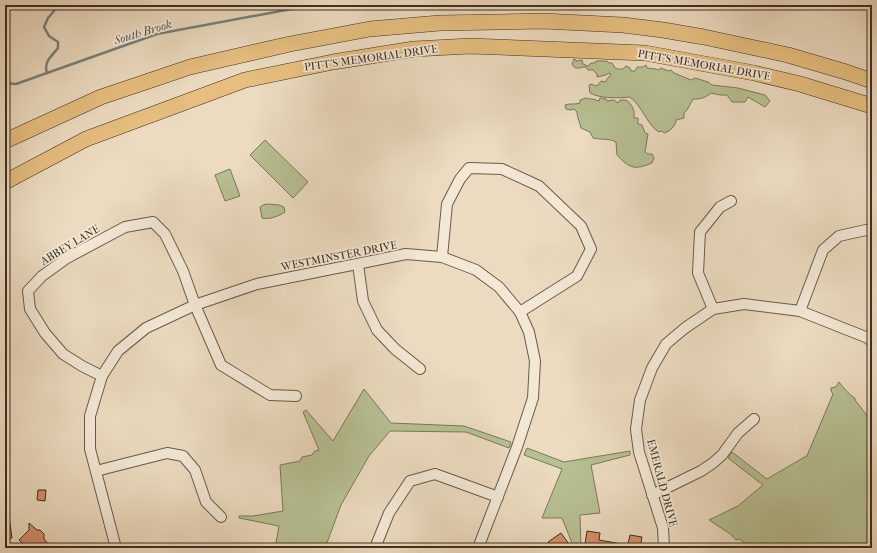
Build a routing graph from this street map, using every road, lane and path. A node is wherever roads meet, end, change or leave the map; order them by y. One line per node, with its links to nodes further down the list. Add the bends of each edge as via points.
1 (708, 64): 5 (highway, PITT'S MEMORIAL DRIVE, via 800,84); 6 (highway, via 786,86); 8 (highway, PITT'S MEMORIAL DRIVE, via 645,53 470,46 414,49 333,62 231,85 86,139)
2 (846, 72): 3 (highway); 4 (highway); 7 (highway, via 788,55 704,37 623,25 544,21 432,24 370,29 190,67 101,97)
3 (872, 78)
4 (872, 81)
5 (872, 106)
6 (872, 116)
7 (5, 141)
8 (5, 182)
9 (731, 201): 14 (street, via 720,206 700,232 698,273)
10 (872, 233): 15 (street, via 866,230 839,236 823,250)
11 (442, 257): 12 (street, WESTMINSTER DRIVE, via 406,254); 16 (street, WESTMINSTER DRIVE, via 476,270 499,287); 16 (street, via 447,204 469,168 502,169 540,186 581,226 591,249 577,276)
12 (358, 264): 13 (street, WESTMINSTER DRIVE, via 257,284); 18 (street, via 363,301 377,330 395,349)
13 (195, 305): 19 (street, WESTMINSTER DRIVE, via 146,328 118,351); 19 (street, ABBEY LANE, via 183,271 165,234 153,222 125,227 67,258 42,276 28,291 30,309 45,333 63,354); 20 (street, via 221,365 270,395)
14 (713, 309): 15 (street, EMERALD DRIVE, via 744,304); 23 (street, EMERALD DRIVE, via 666,344 652,368 640,400 636,429 639,452)
15 (800, 311): 17 (street, EMERALD DRIVE, via 868,338)
16 (520, 312): 24 (street, WESTMINSTER DRIVE, via 529,332 535,361 533,398)
17 (872, 342)
18 (420, 368)
19 (102, 376): 22 (street, WESTMINSTER DRIVE, via 90,416 90,449)
20 (296, 396)
21 (754, 419): 23 (street, via 738,433 713,463)
22 (96, 471): 25 (street, via 167,453 183,456 195,470 206,502); 26 (street, WESTMINSTER DRIVE)
23 (652, 495): 29 (street, EMERALD DRIVE, via 663,528)
24 (498, 497): 27 (street, via 435,474 410,481 389,513); 28 (street, WESTMINSTER DRIVE)
25 (221, 517)
26 (116, 548)
27 (375, 548)
28 (478, 548)
29 (664, 548)

